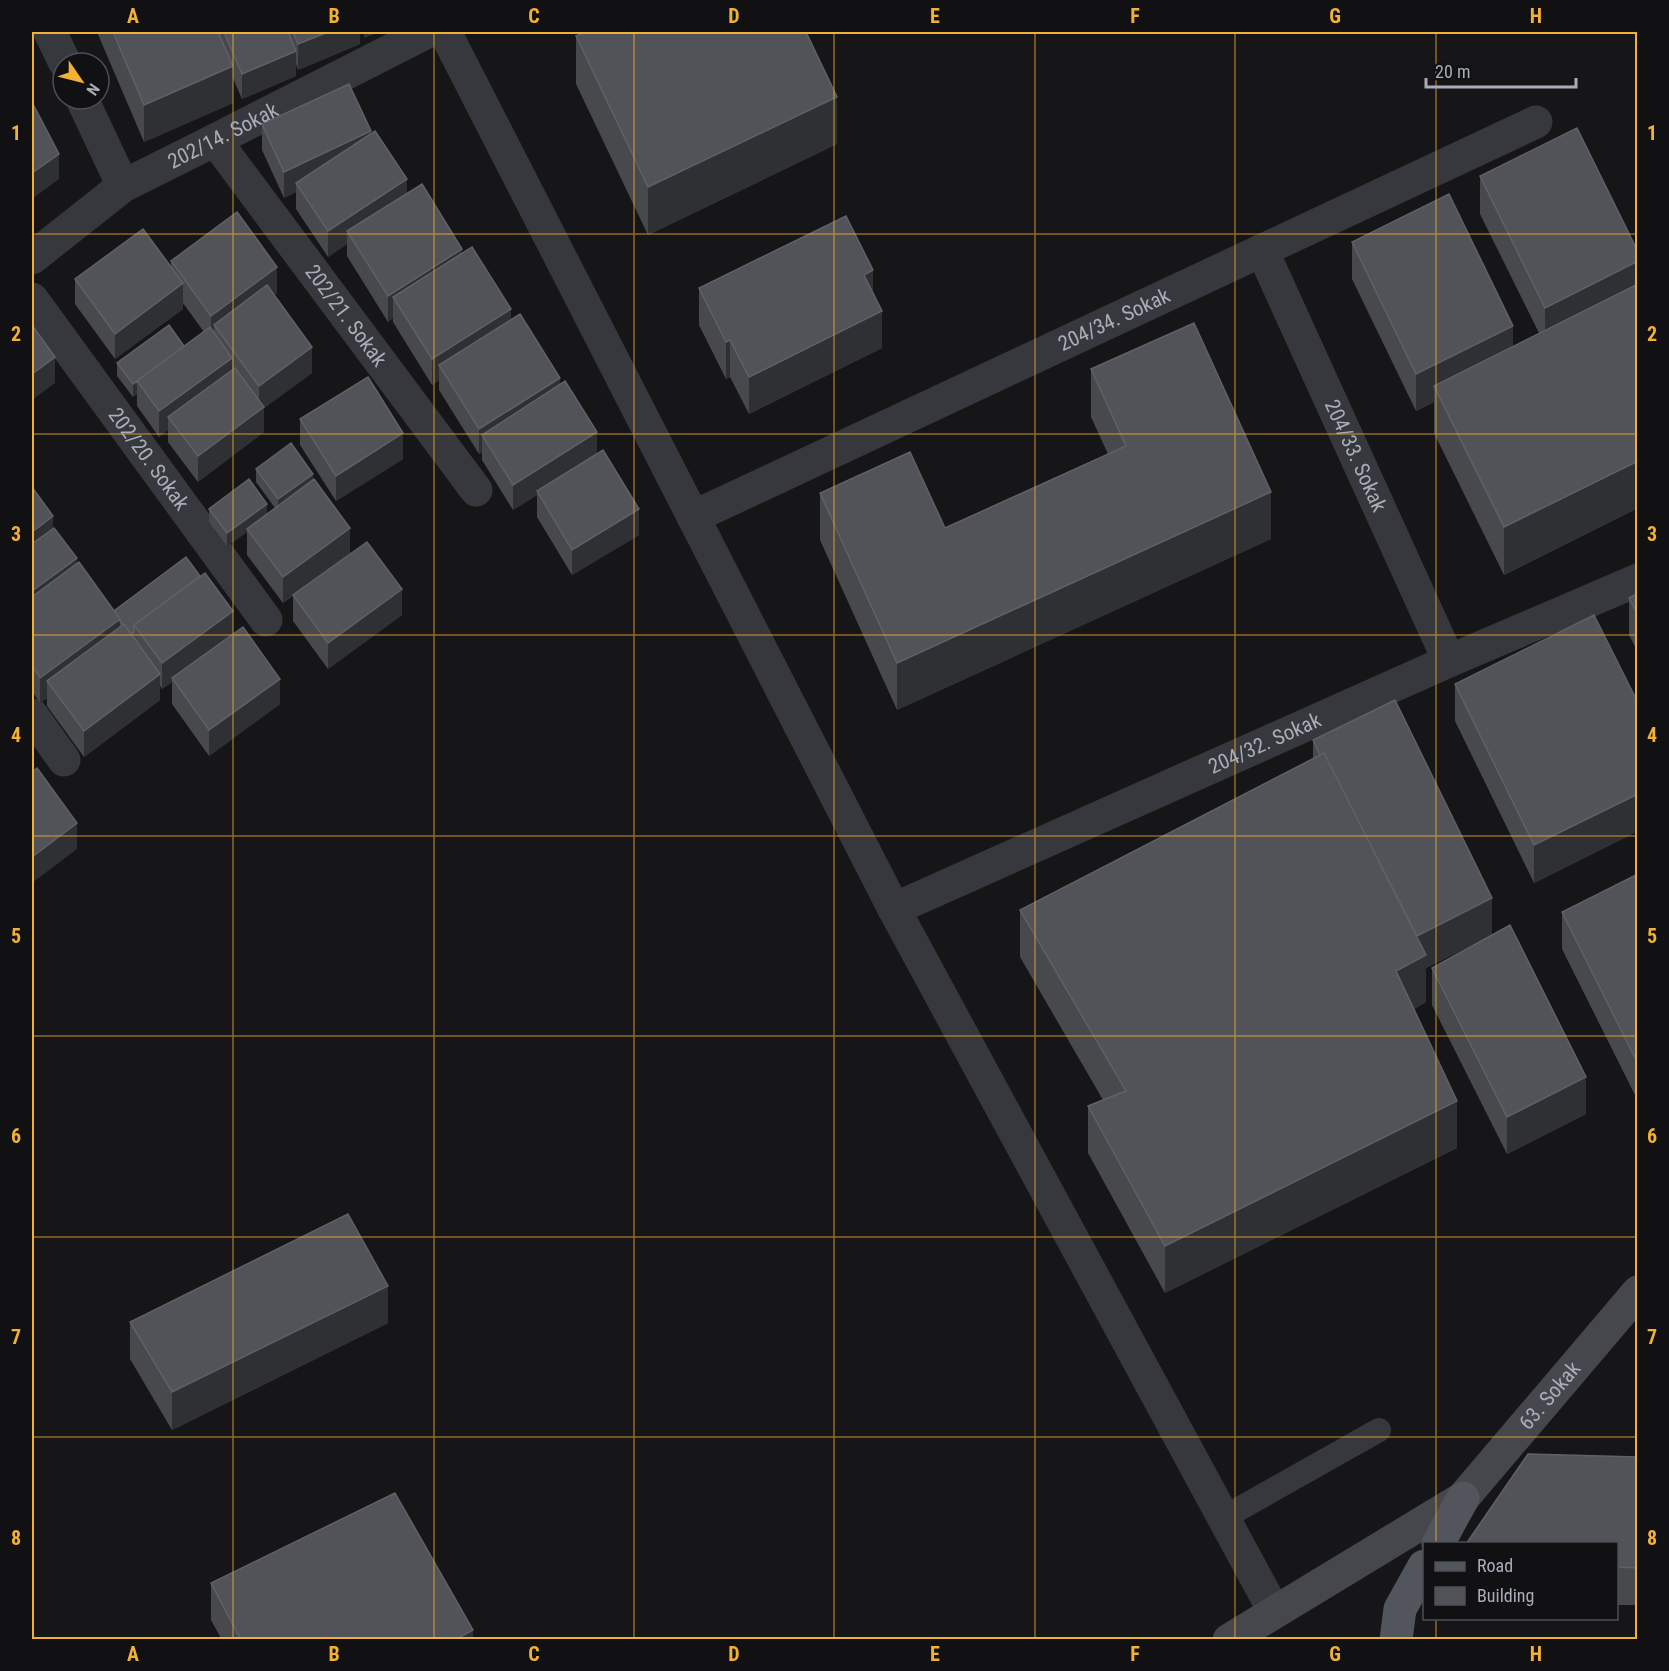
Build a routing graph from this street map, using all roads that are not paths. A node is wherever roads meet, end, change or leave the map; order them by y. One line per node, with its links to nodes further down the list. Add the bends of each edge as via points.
1 (50, 32): 4 (street)
2 (427, 32): 7 (street, 202/14. Sokak)
3 (445, 32): 13 (street)
4 (59, 51)
5 (88, 111): 8 (street)
6 (1536, 122): 9 (street, 204/34. Sokak)
7 (215, 140): 8 (street, 202/14. Sokak); 12 (street, 202/21. Sokak)
8 (123, 186): 10 (street, 202/14. Sokak)
9 (1262, 250): 13 (street, 204/34. Sokak); 16 (street, 204/33. Sokak)
10 (32, 258)
11 (32, 299): 15 (street, 202/20. Sokak)
12 (476, 490)
13 (693, 517): 19 (street)
14 (1638, 580): 16 (street, 204/32. Sokak)
15 (266, 621)
16 (1449, 661): 19 (street, 204/32. Sokak)
17 (32, 715): 18 (street)
18 (64, 760)
19 (894, 909): 23 (street)
20 (1638, 1292): 22 (main road, 63. Sokak)
21 (1379, 1430): 23 (lane)
22 (1464, 1498): 24 (main road); 26 (main road, 63. Sokak)
23 (1223, 1518): 26 (street)
24 (1439, 1542)
25 (1423, 1570): 28 (main road, via 1400,1610)
26 (1274, 1611): 27 (main road, 63. Sokak)
27 (1229, 1640)
28 (1395, 1640)

